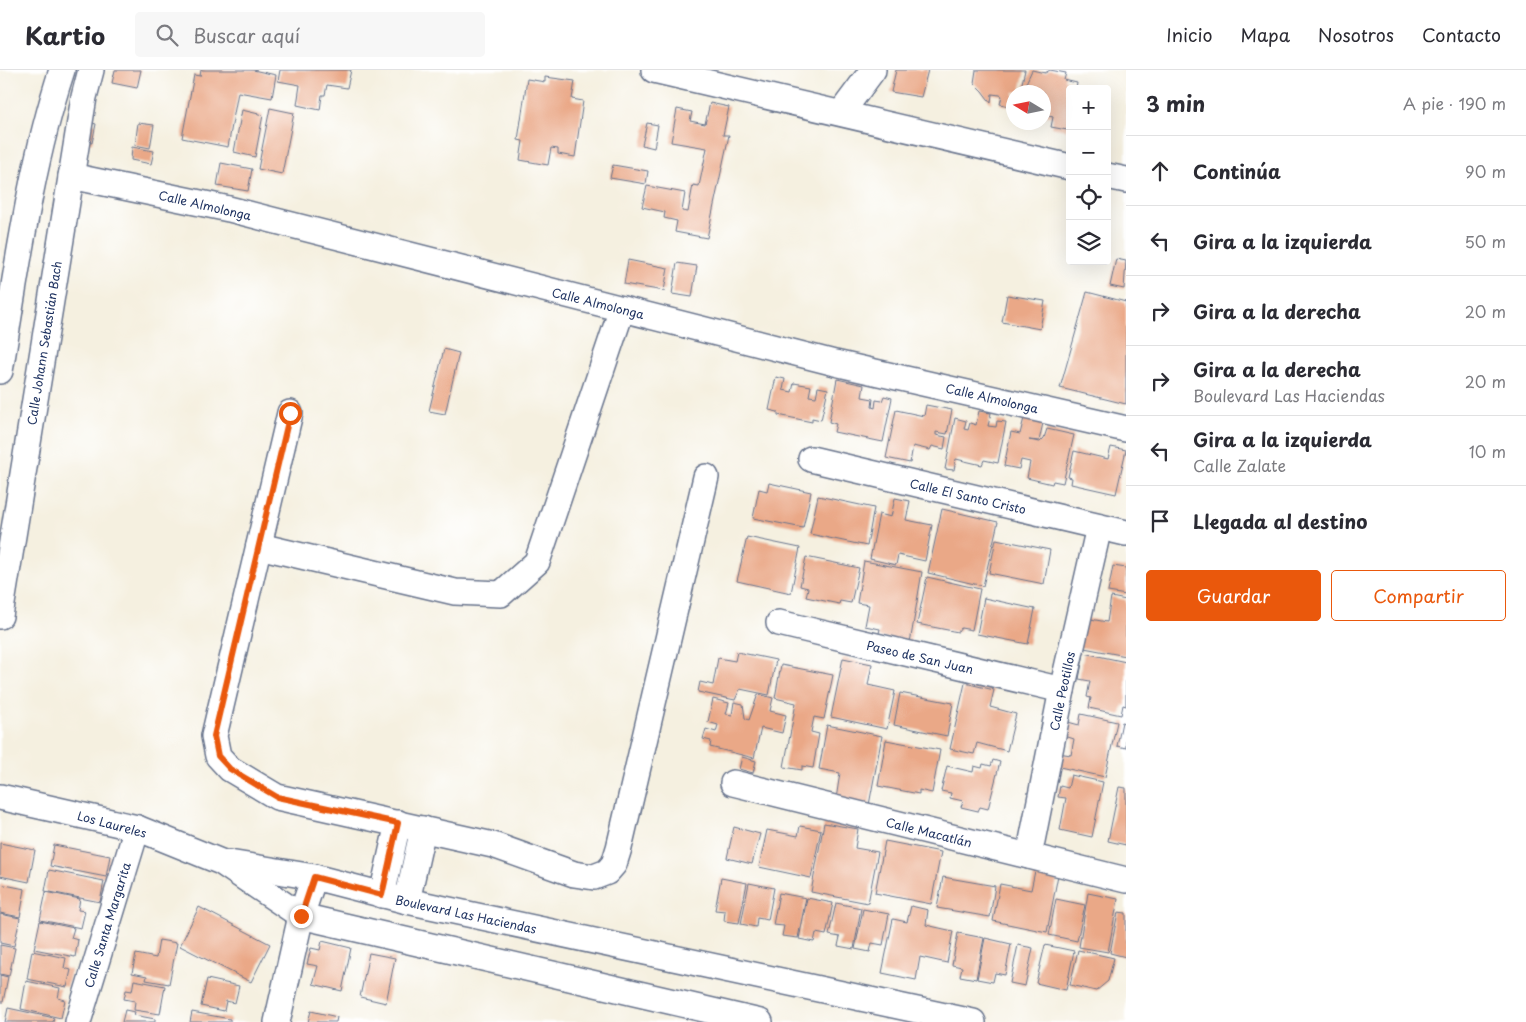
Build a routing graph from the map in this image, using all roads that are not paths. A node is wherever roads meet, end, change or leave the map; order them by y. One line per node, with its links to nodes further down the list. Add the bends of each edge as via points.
1 (62, 70): 11 (street, via 35,164)
2 (91, 70): 7 (street, Calle Johann Sebastián Bach)
3 (654, 70): 5 (street)
4 (873, 70): 5 (street)
5 (841, 113): 6 (street)
6 (1066, 166)
7 (71, 176): 10 (street, Calle Almolonga, via 229,209); 19 (street, Calle Johann Sebastián Bach)
8 (1111, 177): 9 (street)
9 (1126, 180)
10 (622, 309): 13 (street, Calle Almolonga, via 835,363); 18 (street, via 537,562 501,594 455,592)
11 (0, 371)
12 (290, 413): 18 (street)
13 (1126, 429)
14 (811, 459): 16 (street, Calle El Santo Cristo)
15 (706, 477): 26 (street, via 614,864 607,872 594,877 574,874 493,845)
16 (1099, 527): 17 (street, Calle El Santo Cristo); 21 (street, Calle Peotillos)
17 (1126, 533)
18 (259, 546): 24 (street, via 214,736 218,756 230,769 277,797)
19 (0, 616)
20 (779, 623): 21 (street, Paseo de San Juan)
21 (1062, 690): 27 (street, Calle Peotillos)
22 (733, 783): 27 (street, Calle Macatlán)
23 (0, 797): 25 (street, Los Laureles)
24 (398, 823): 26 (street); 31 (street)
25 (136, 828): 28 (street, Los Laureles); 34 (street, Calle Santa Margarita)
26 (423, 829): 32 (street)
27 (1029, 856): 30 (street, Calle Macatlán)
28 (221, 862): 29 (street, Boulevard Las Haciendas); 33 (street)
29 (314, 877): 31 (street, Boulevard Las Haciendas); 33 (street)
30 (1126, 880)
31 (382, 895): 32 (street, Boulevard Las Haciendas)
32 (407, 901): 37 (street, Boulevard Las Haciendas)
33 (301, 916): 35 (street); 36 (street)
34 (78, 1022)
35 (277, 1022)
36 (760, 1022)
37 (973, 1022)

